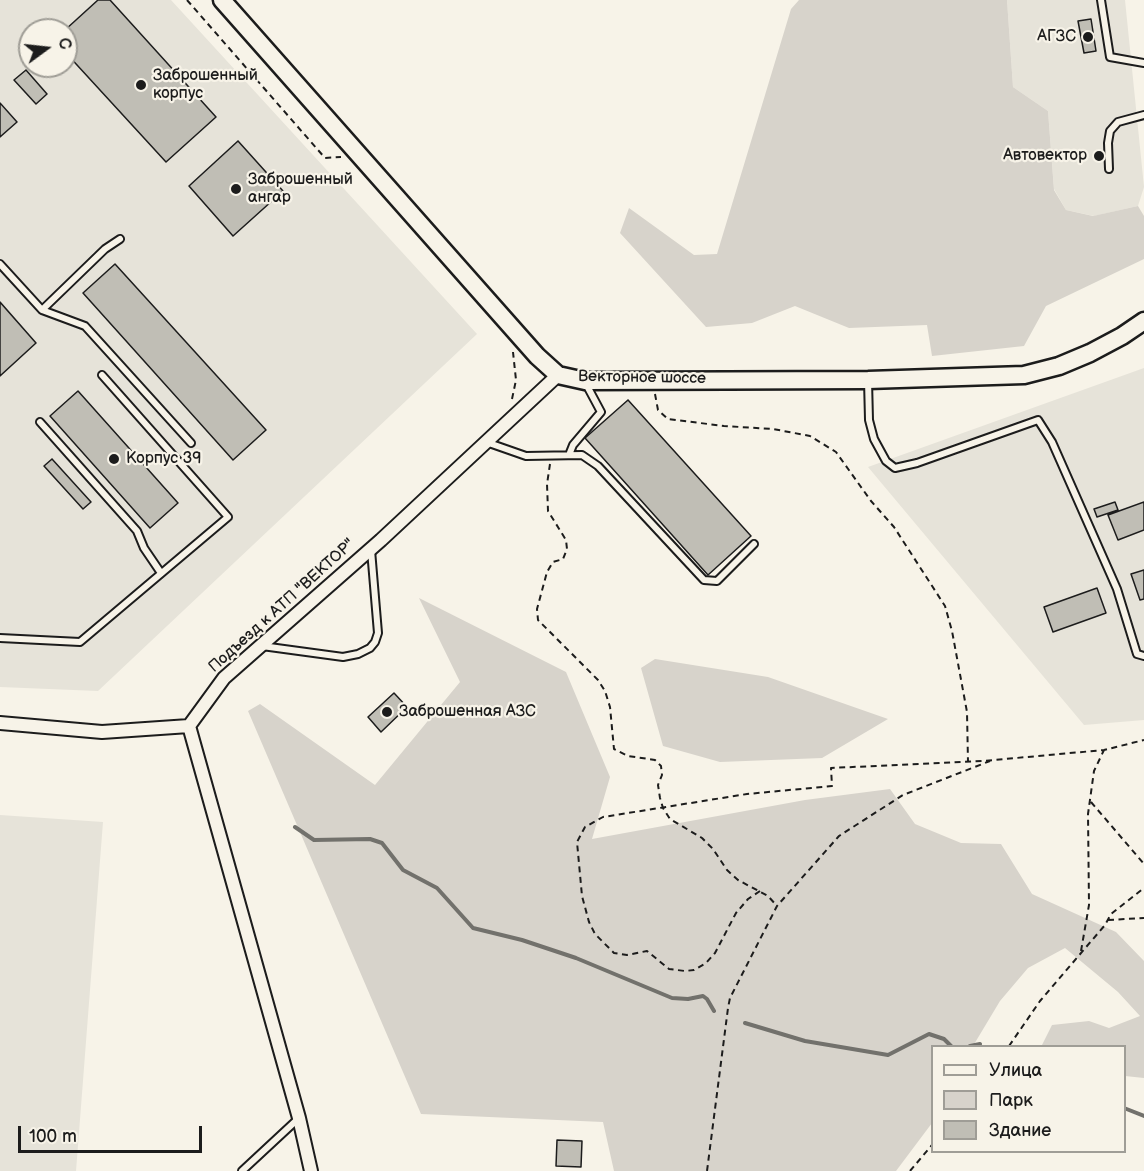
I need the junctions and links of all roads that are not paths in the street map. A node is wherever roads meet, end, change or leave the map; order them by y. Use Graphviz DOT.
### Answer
graph roads {
  1 [pos="222,0"];
  2 [pos="1101,0"];
  3 [pos="1144,63"];
  4 [pos="1144,115"];
  5 [pos="1109,169"];
  6 [pos="120,239"];
  7 [pos="0,264"];
  8 [pos="42,310"];
  9 [pos="1144,321"];
  10 [pos="102,375"];
  11 [pos="558,375"];
  12 [pos="868,380"];
  13 [pos="585,381"];
  14 [pos="40,422"];
  15 [pos="486,442"];
  16 [pos="191,443"];
  17 [pos="569,455"];
  18 [pos="754,544"];
  19 [pos="371,548"];
  20 [pos="161,573"];
  21 [pos="0,639"];
  22 [pos="261,646"];
  23 [pos="1144,656"];
  24 [pos="0,723"];
  25 [pos="189,726"];
  26 [pos="299,1118"];
  27 [pos="242,1171"];
  28 [pos="311,1171"];
  1 -- 11 [label="main road, Векторное шоссе"];
  2 -- 3 [label="lane"];
  4 -- 5 [label="lane"];
  6 -- 8 [label="lane"];
  7 -- 8 [label="lane"];
  8 -- 16 [label="lane"];
  9 -- 12 [label="main road, Векторное шоссе"];
  10 -- 20 [label="lane"];
  11 -- 13 [label="main road, Векторное шоссе"];
  11 -- 15 [label="street, Подъезд к АТП \"ВЕКТОР\""];
  12 -- 13 [label="main road, Векторное шоссе"];
  12 -- 23 [label="lane"];
  13 -- 17 [label="lane"];
  14 -- 20 [label="lane"];
  15 -- 17 [label="lane"];
  15 -- 19 [label="street, Подъезд к АТП \"ВЕКТОР\""];
  17 -- 18 [label="lane"];
  19 -- 22 [label="street, Подъезд к АТП \"ВЕКТОР\""];
  19 -- 22 [label="lane"];
  20 -- 21 [label="lane"];
  22 -- 25 [label="street, Подъезд к АТП \"ВЕКТОР\""];
  24 -- 25 [label="street"];
  25 -- 26 [label="street"];
  26 -- 27 [label="lane"];
  26 -- 28 [label="street"];
}
